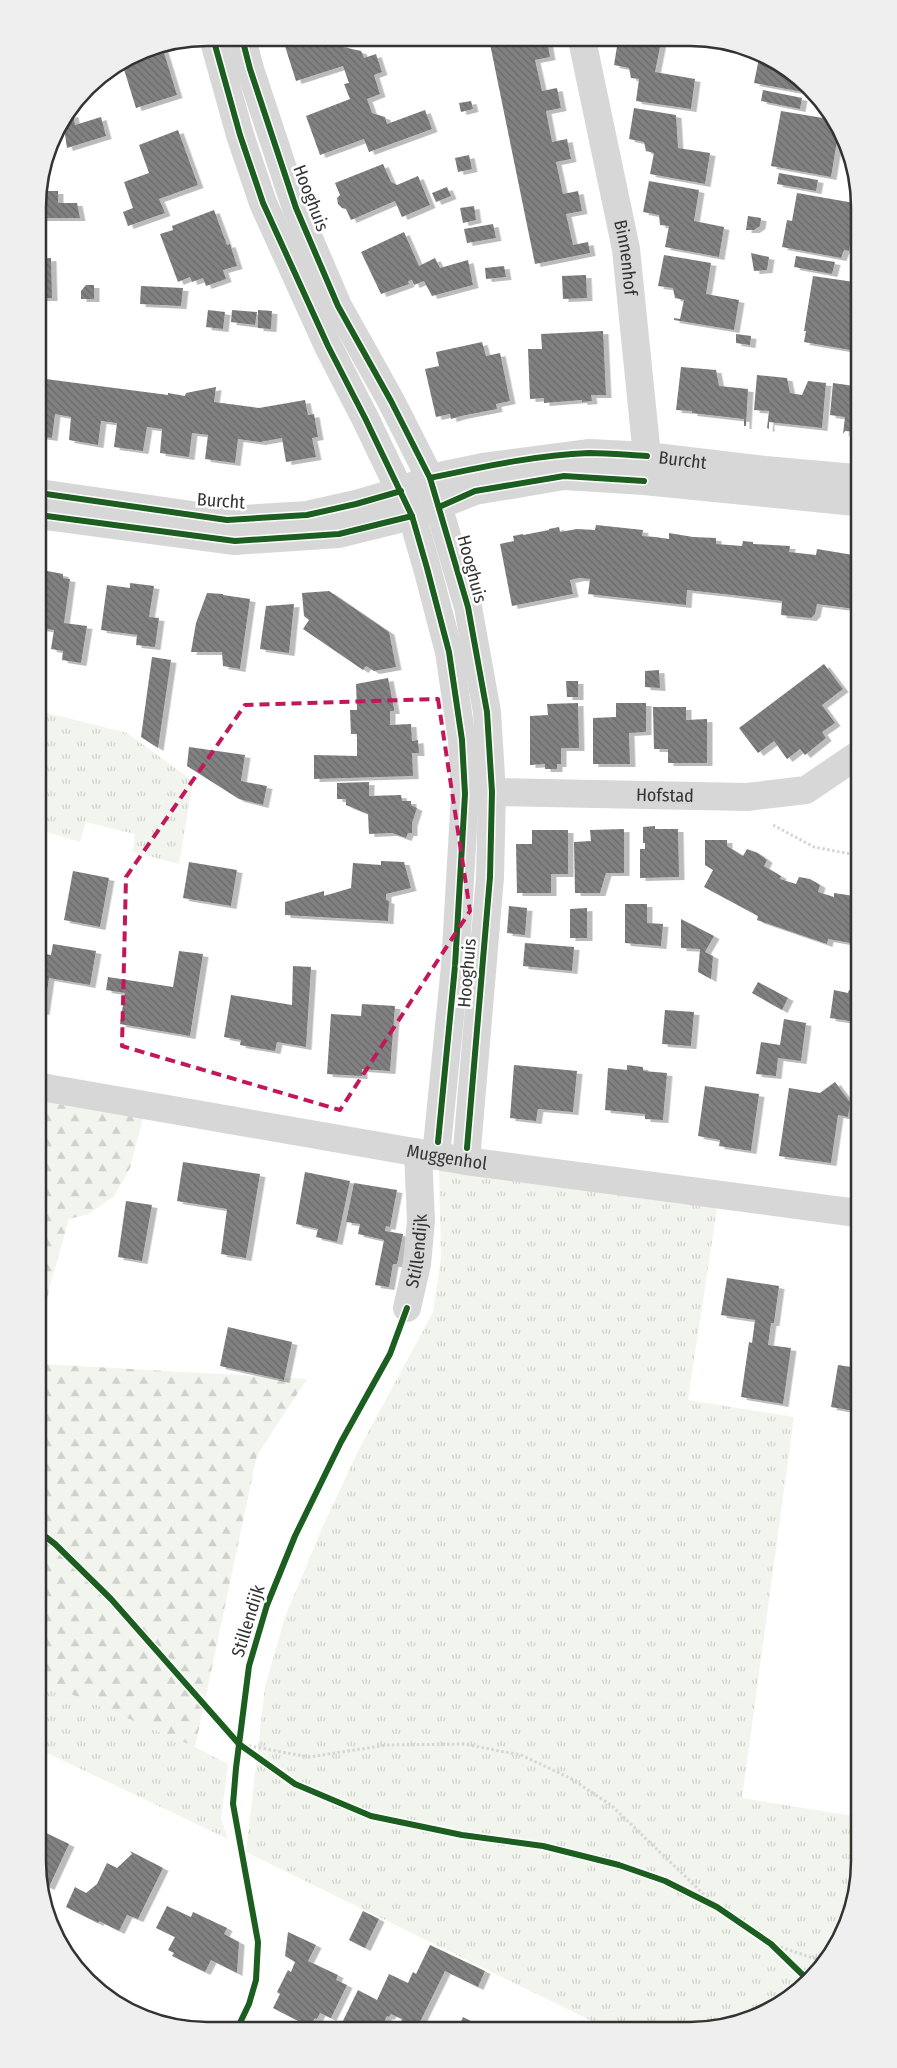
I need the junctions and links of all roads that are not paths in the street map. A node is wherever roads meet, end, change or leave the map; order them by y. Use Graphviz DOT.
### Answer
graph roads {
  1 [pos="215,46"];
  2 [pos="244,46"];
  3 [pos="583,46"];
  4 [pos="645,468"];
  5 [pos="430,478"];
  6 [pos="851,478"];
  7 [pos="401,491"];
  8 [pos="47,494"];
  9 [pos="851,501"];
  10 [pos="439,507"];
  11 [pos="47,516"];
  12 [pos="412,516"];
  13 [pos="851,760"];
  14 [pos="492,792"];
  15 [pos="465,794"];
  16 [pos="46,1088"];
  17 [pos="427,1155"];
  18 [pos="466,1162"];
  19 [pos="850,1212"];
  20 [pos="407,1308"];
  1 -- 7 [label="street, Hooghuis"];
  2 -- 5 [label="street, Hooghuis"];
  3 -- 4 [label="street, Binnenhof"];
  4 -- 5 [label="street, Burcht"];
  4 -- 6 [label="street, Burcht"];
  4 -- 9 [label="street, Burcht"];
  4 -- 10 [label="street, Burcht"];
  5 -- 7 [label="street, Burcht"];
  5 -- 10 [label="street, Hooghuis"];
  7 -- 8 [label="street, Burcht"];
  7 -- 12 [label="street, Hooghuis"];
  10 -- 12 [label="street, Burcht"];
  10 -- 14 [label="street, Hooghuis"];
  11 -- 12 [label="street, Burcht"];
  12 -- 15 [label="street, Hooghuis"];
  13 -- 14 [label="street, Hofstad"];
  14 -- 15 [label="street, Hofstad"];
  14 -- 18 [label="street, Hooghuis"];
  15 -- 17 [label="street, Hooghuis"];
  16 -- 17 [label="street, Muggenhol"];
  17 -- 18 [label="street, Muggenhol"];
  17 -- 20 [label="street, Stillendijk"];
  18 -- 19 [label="street, Muggenhol"];
}
